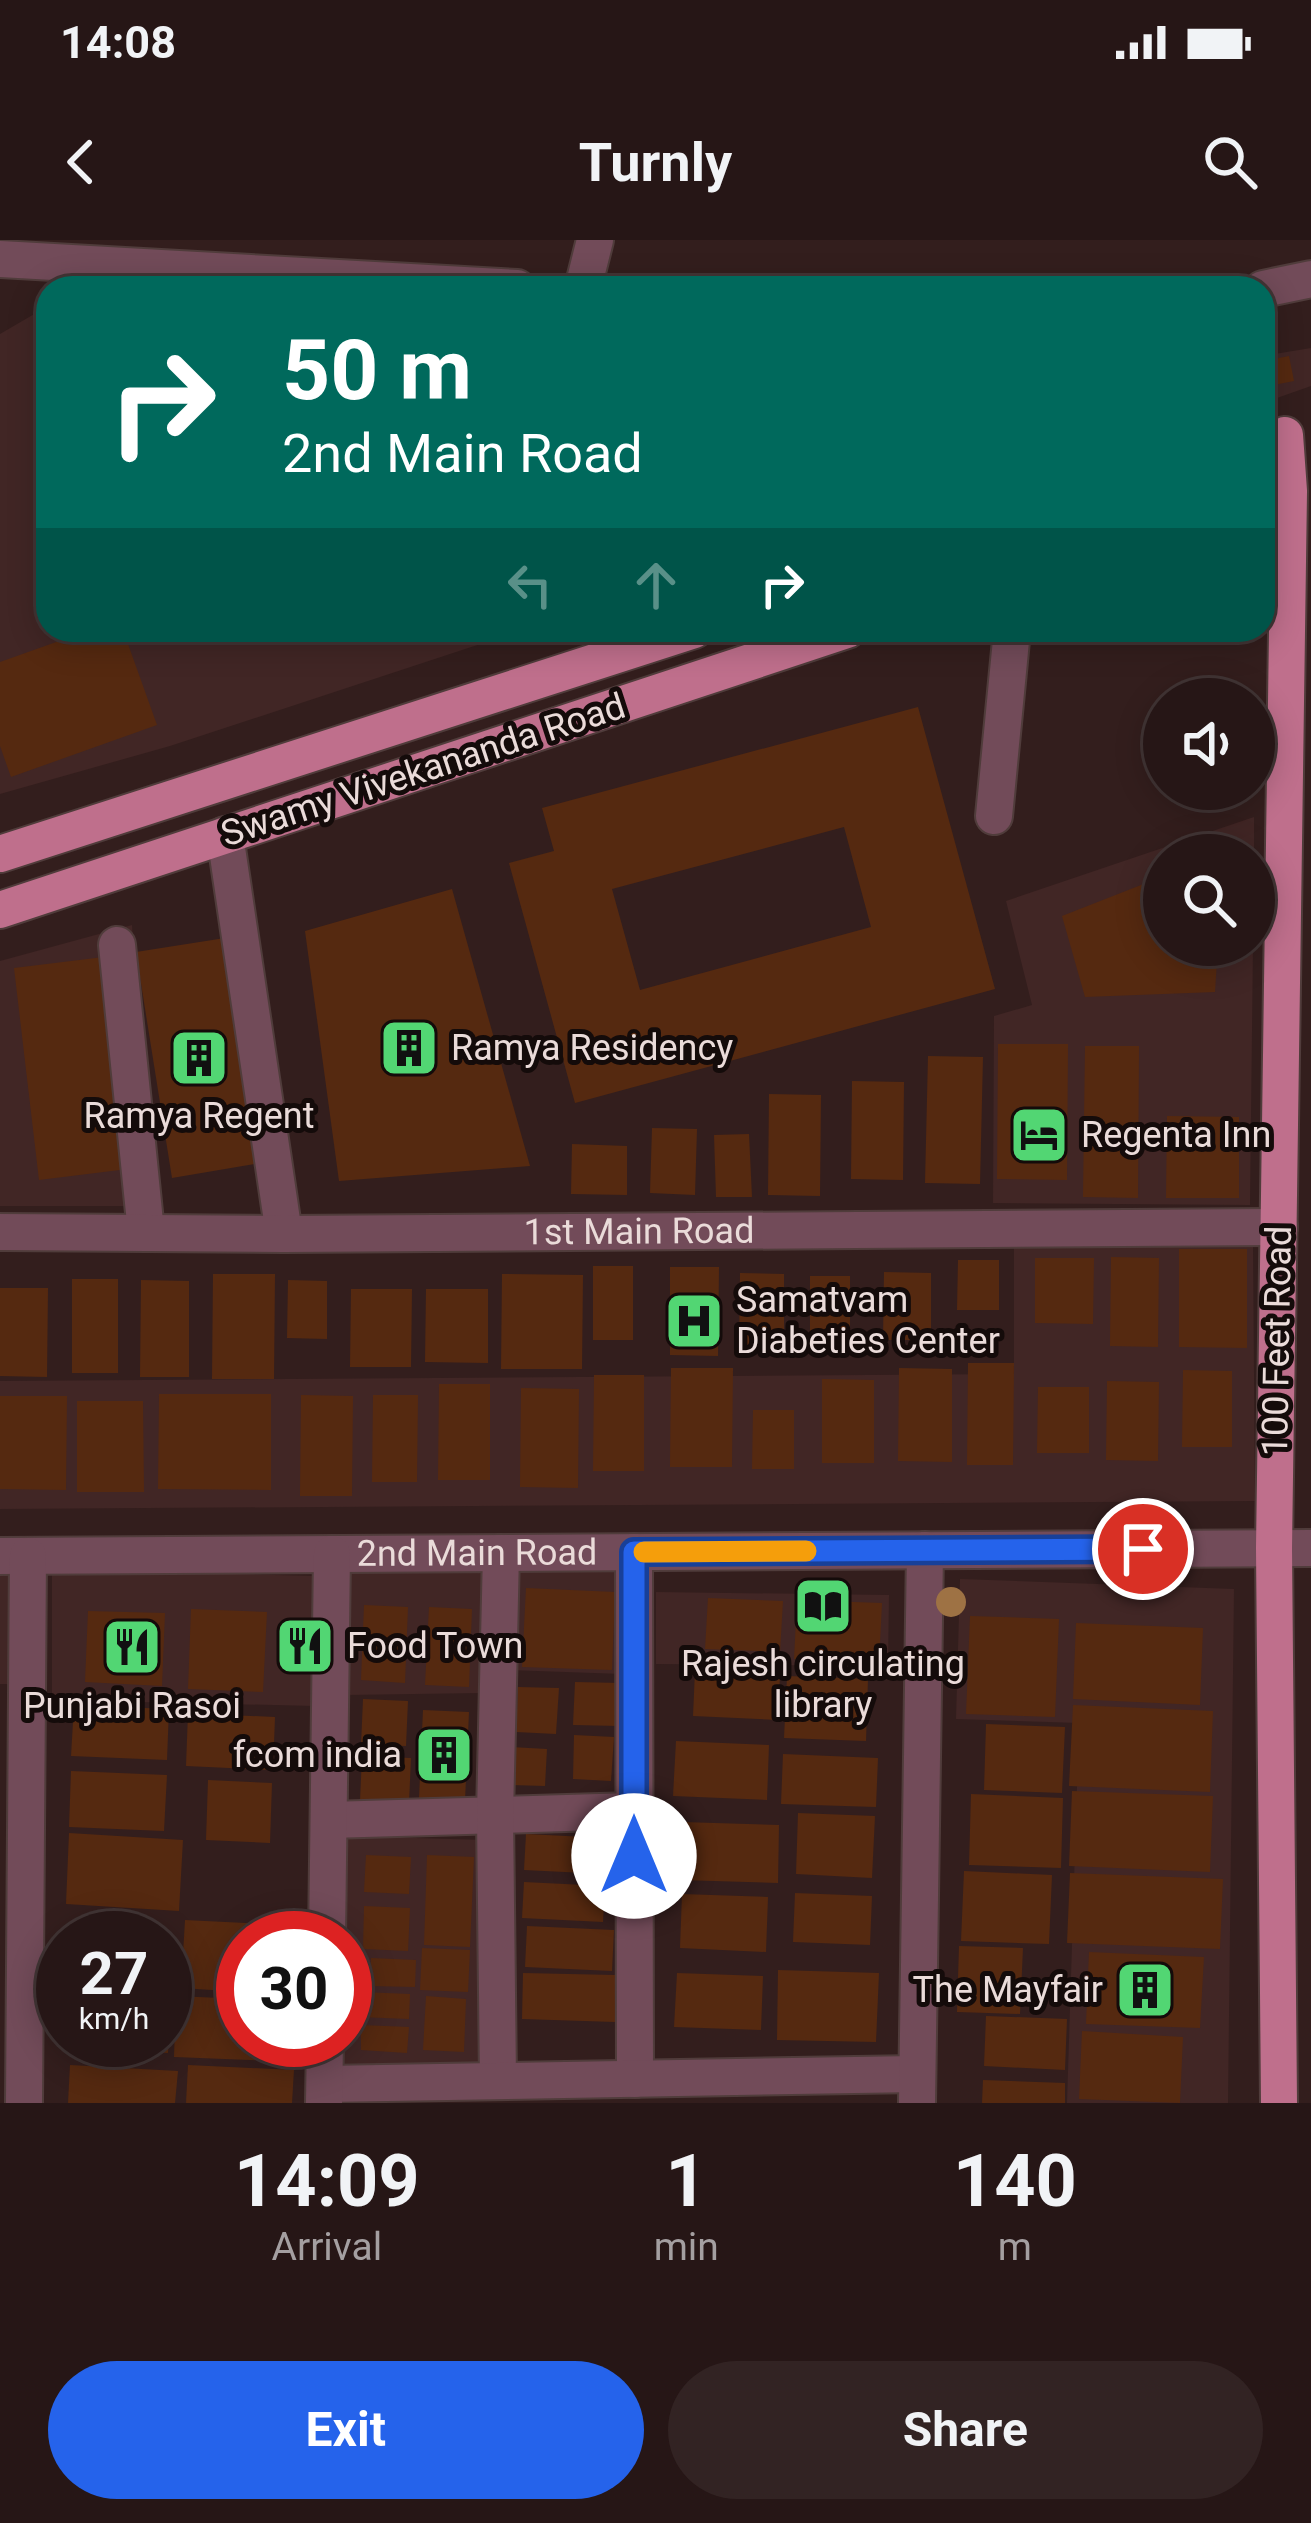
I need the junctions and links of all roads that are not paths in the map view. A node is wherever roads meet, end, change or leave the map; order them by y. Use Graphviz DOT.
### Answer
graph roads {
  1 [pos="595,240"];
  2 [pos="0,259"];
  3 [pos="303,276"];
  4 [pos="586,276"];
  5 [pos="1311,280"];
  6 [pos="1275,287"];
  7 [pos="1286,435"];
  8 [pos="1288,492"];
  9 [pos="657,642"];
  10 [pos="811,642"];
  11 [pos="1011,642"];
  12 [pos="994,816"];
  13 [pos="225,836"];
  14 [pos="0,854"];
  15 [pos="0,910"];
  16 [pos="117,945"];
  17 [pos="1280,1227"];
  18 [pos="0,1232"];
  19 [pos="146,1232"];
  20 [pos="284,1234"];
  21 [pos="1274,1548"];
  22 [pos="1311,1548"];
  23 [pos="926,1550"];
  24 [pos="634,1552"];
  25 [pos="501,1553"];
  26 [pos="332,1554"];
  27 [pos="14,1556"];
  28 [pos="633,1811"];
  29 [pos="495,1815"];
  30 [pos="329,1820"];
  31 [pos="327,1911"];
  32 [pos="635,2079"];
  33 [pos="498,2081"];
  34 [pos="917,2088"];
  35 [pos="324,2094"];
  36 [pos="25,2103"];
  37 [pos="1279,2103"];
  1 -- 4 [label="street"];
  2 -- 3 [label="street"];
  5 -- 6 [label="street"];
  7 -- 8 [label="main road, 100 Feet Road"];
  8 -- 17 [label="main road, 100 Feet Road"];
  9 -- 14 [label="main road, Swamy Vivekananda Road"];
  10 -- 13 [label="main road, Swamy Vivekananda Road"];
  11 -- 12 [label="street"];
  13 -- 15 [label="main road, Swamy Vivekananda Road"];
  13 -- 20 [label="street"];
  16 -- 19 [label="street"];
  17 -- 20 [label="street, 1st Main Road"];
  17 -- 21 [label="main road, 100 Feet Road"];
  18 -- 19 [label="street, 1st Main Road"];
  19 -- 20 [label="street, 1st Main Road"];
  21 -- 22 [label="street, 2nd Main Road"];
  21 -- 23 [label="street, 2nd Main Road"];
  21 -- 37 [label="main road, 100 Feet Road"];
  23 -- 24 [label="street, 2nd Main Road"];
  23 -- 34 [label="street"];
  24 -- 25 [label="street, 2nd Main Road"];
  24 -- 28 [label="street"];
  25 -- 26 [label="street, 2nd Main Road"];
  25 -- 29 [label="street"];
  26 -- 27 [label="street, 2nd Main Road"];
  26 -- 30 [label="street"];
  27 -- 36 [label="street"];
  28 -- 29 [label="street"];
  28 -- 32 [label="street"];
  29 -- 30 [label="street"];
  29 -- 33 [label="street"];
  30 -- 31 [label="street"];
  32 -- 33 [label="street"];
  32 -- 34 [label="street"];
  33 -- 35 [label="street"];
}
